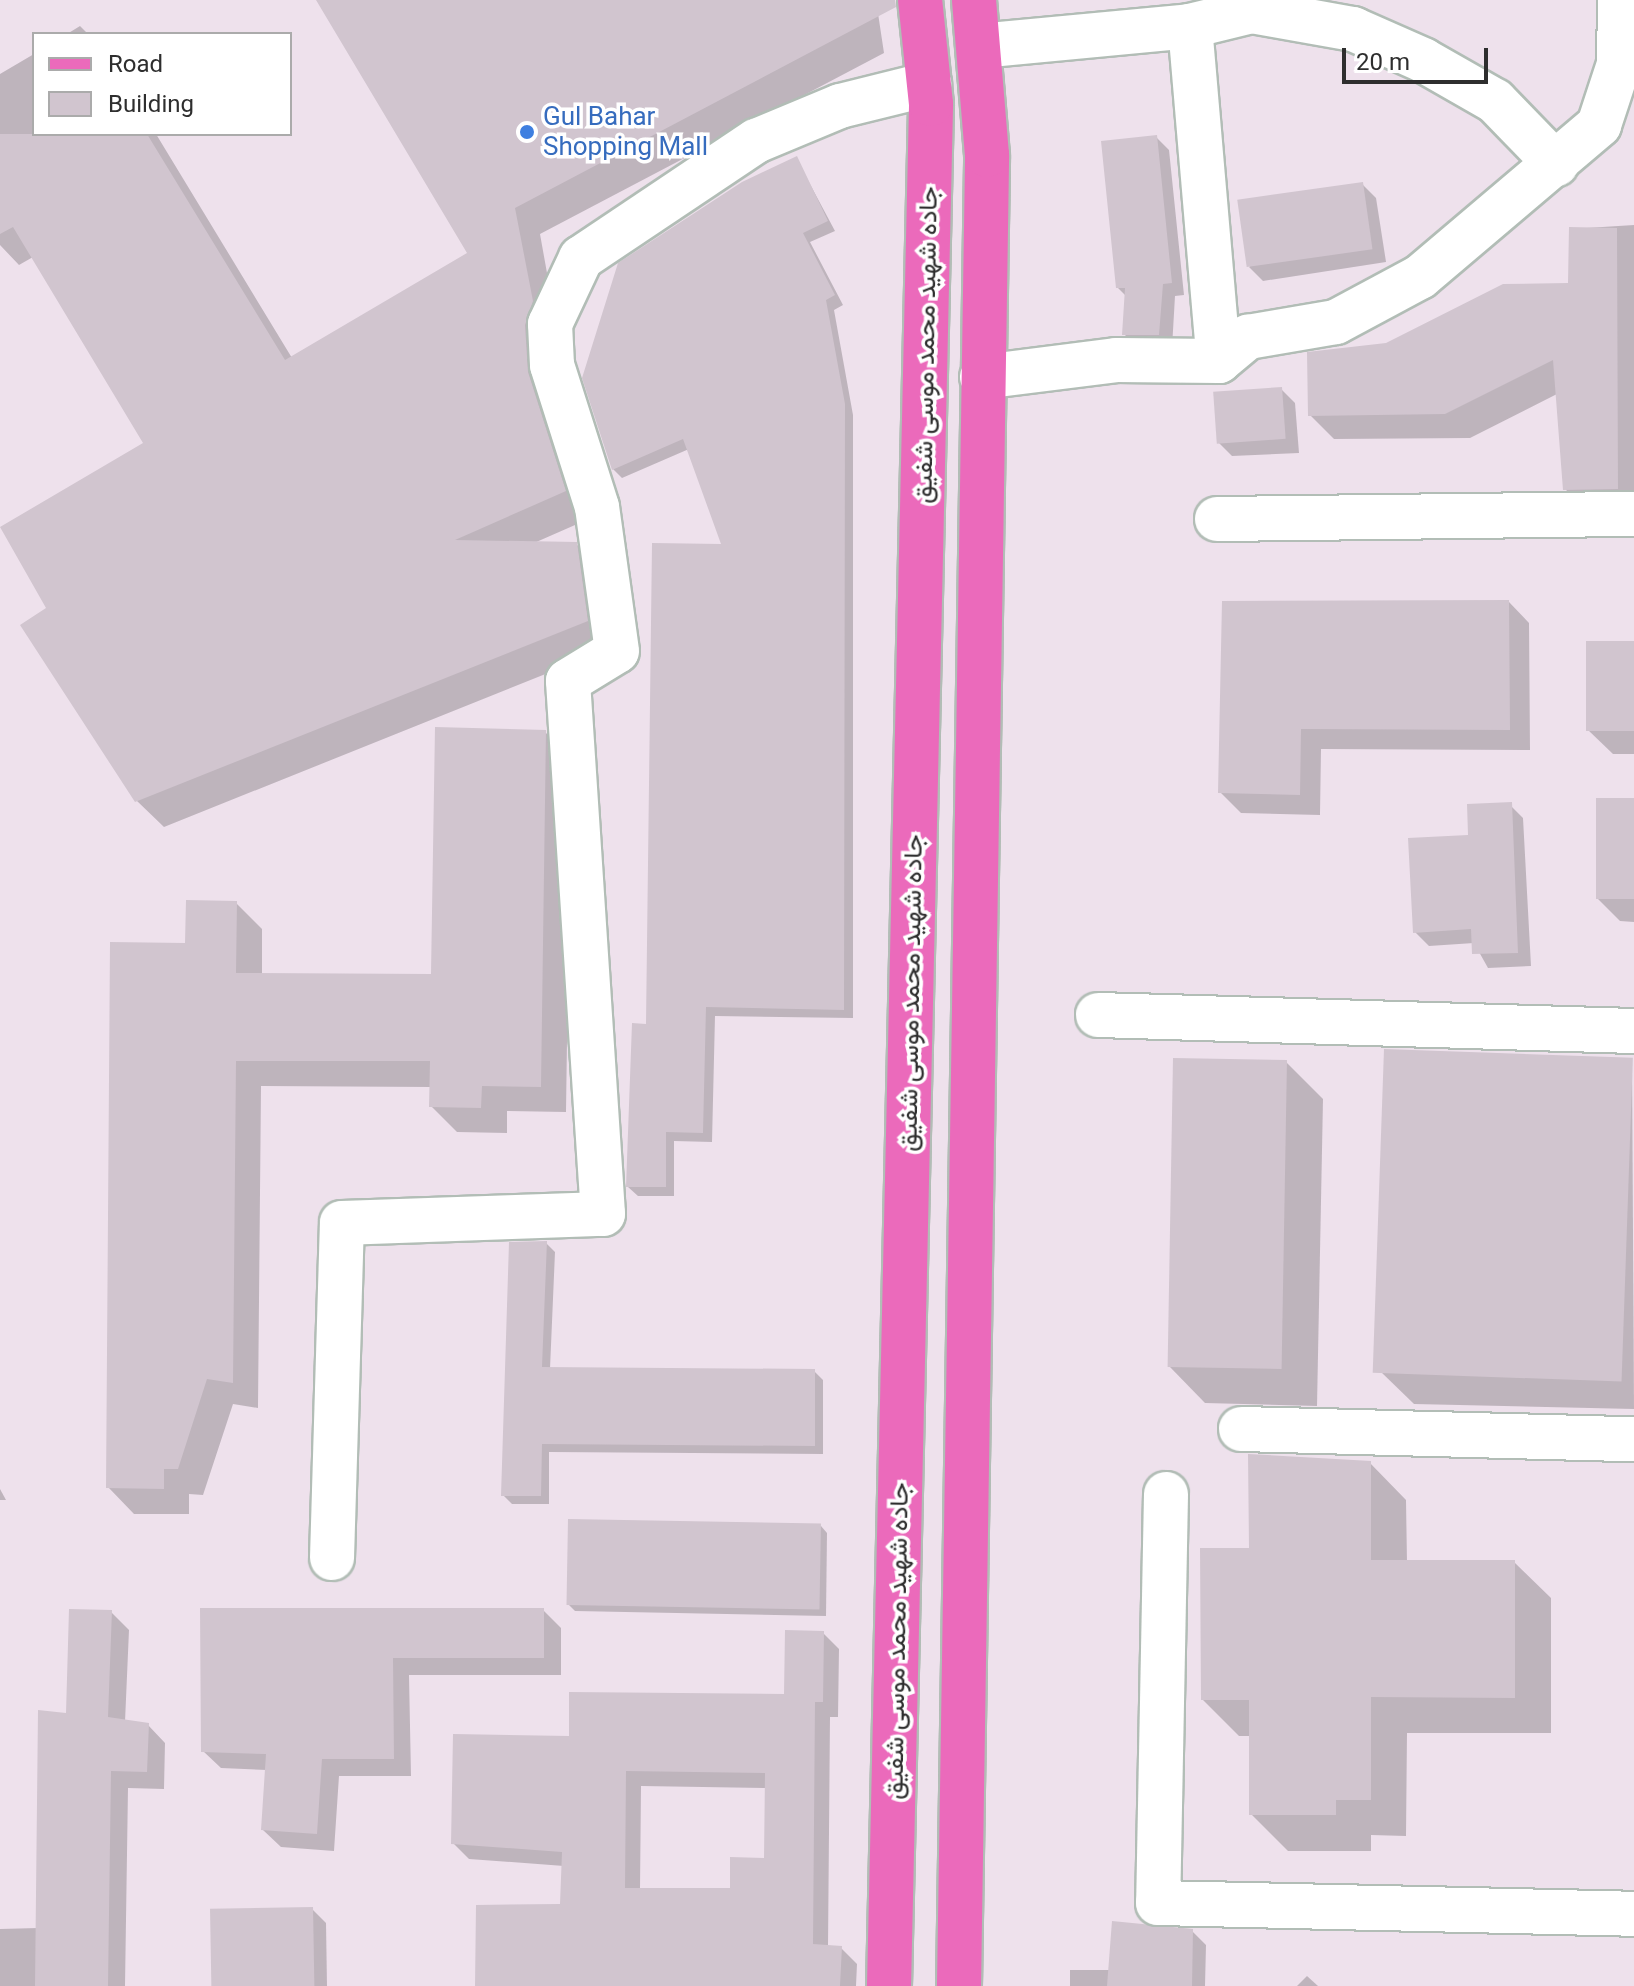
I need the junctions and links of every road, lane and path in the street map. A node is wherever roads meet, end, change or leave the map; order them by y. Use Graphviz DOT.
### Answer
graph roads {
  1 [pos="920,0"];
  2 [pos="974,0"];
  3 [pos="1620,0"];
  4 [pos="1258,6"];
  5 [pos="1190,26"];
  6 [pos="979,46"];
  7 [pos="929,84"];
  8 [pos="1556,164"];
  9 [pos="1219,361"];
  10 [pos="982,377"];
  11 [pos="1634,514"];
  12 [pos="1217,519"];
  13 [pos="1098,1015"];
  14 [pos="1634,1031"];
  15 [pos="1241,1429"];
  16 [pos="1634,1439"];
  17 [pos="1166,1494"];
  18 [pos="332,1558"];
  19 [pos="1634,1914"];
  20 [pos="889,1986"];
  21 [pos="959,1986"];
  1 -- 7 [label="main road, جاده شهید محمد موسی شفیق"];
  2 -- 6 [label="main road"];
  3 -- 8 [label="lane"];
  4 -- 5 [label="lane"];
  4 -- 8 [label="lane"];
  5 -- 6 [label="lane"];
  5 -- 9 [label="lane"];
  6 -- 10 [label="main road"];
  7 -- 18 [label="lane"];
  7 -- 20 [label="main road, جاده شهید محمد موسی شفیق"];
  8 -- 9 [label="lane"];
  9 -- 10 [label="lane"];
  10 -- 21 [label="main road"];
  11 -- 12 [label="lane"];
  13 -- 14 [label="lane"];
  15 -- 16 [label="lane"];
  17 -- 19 [label="lane"];
}
